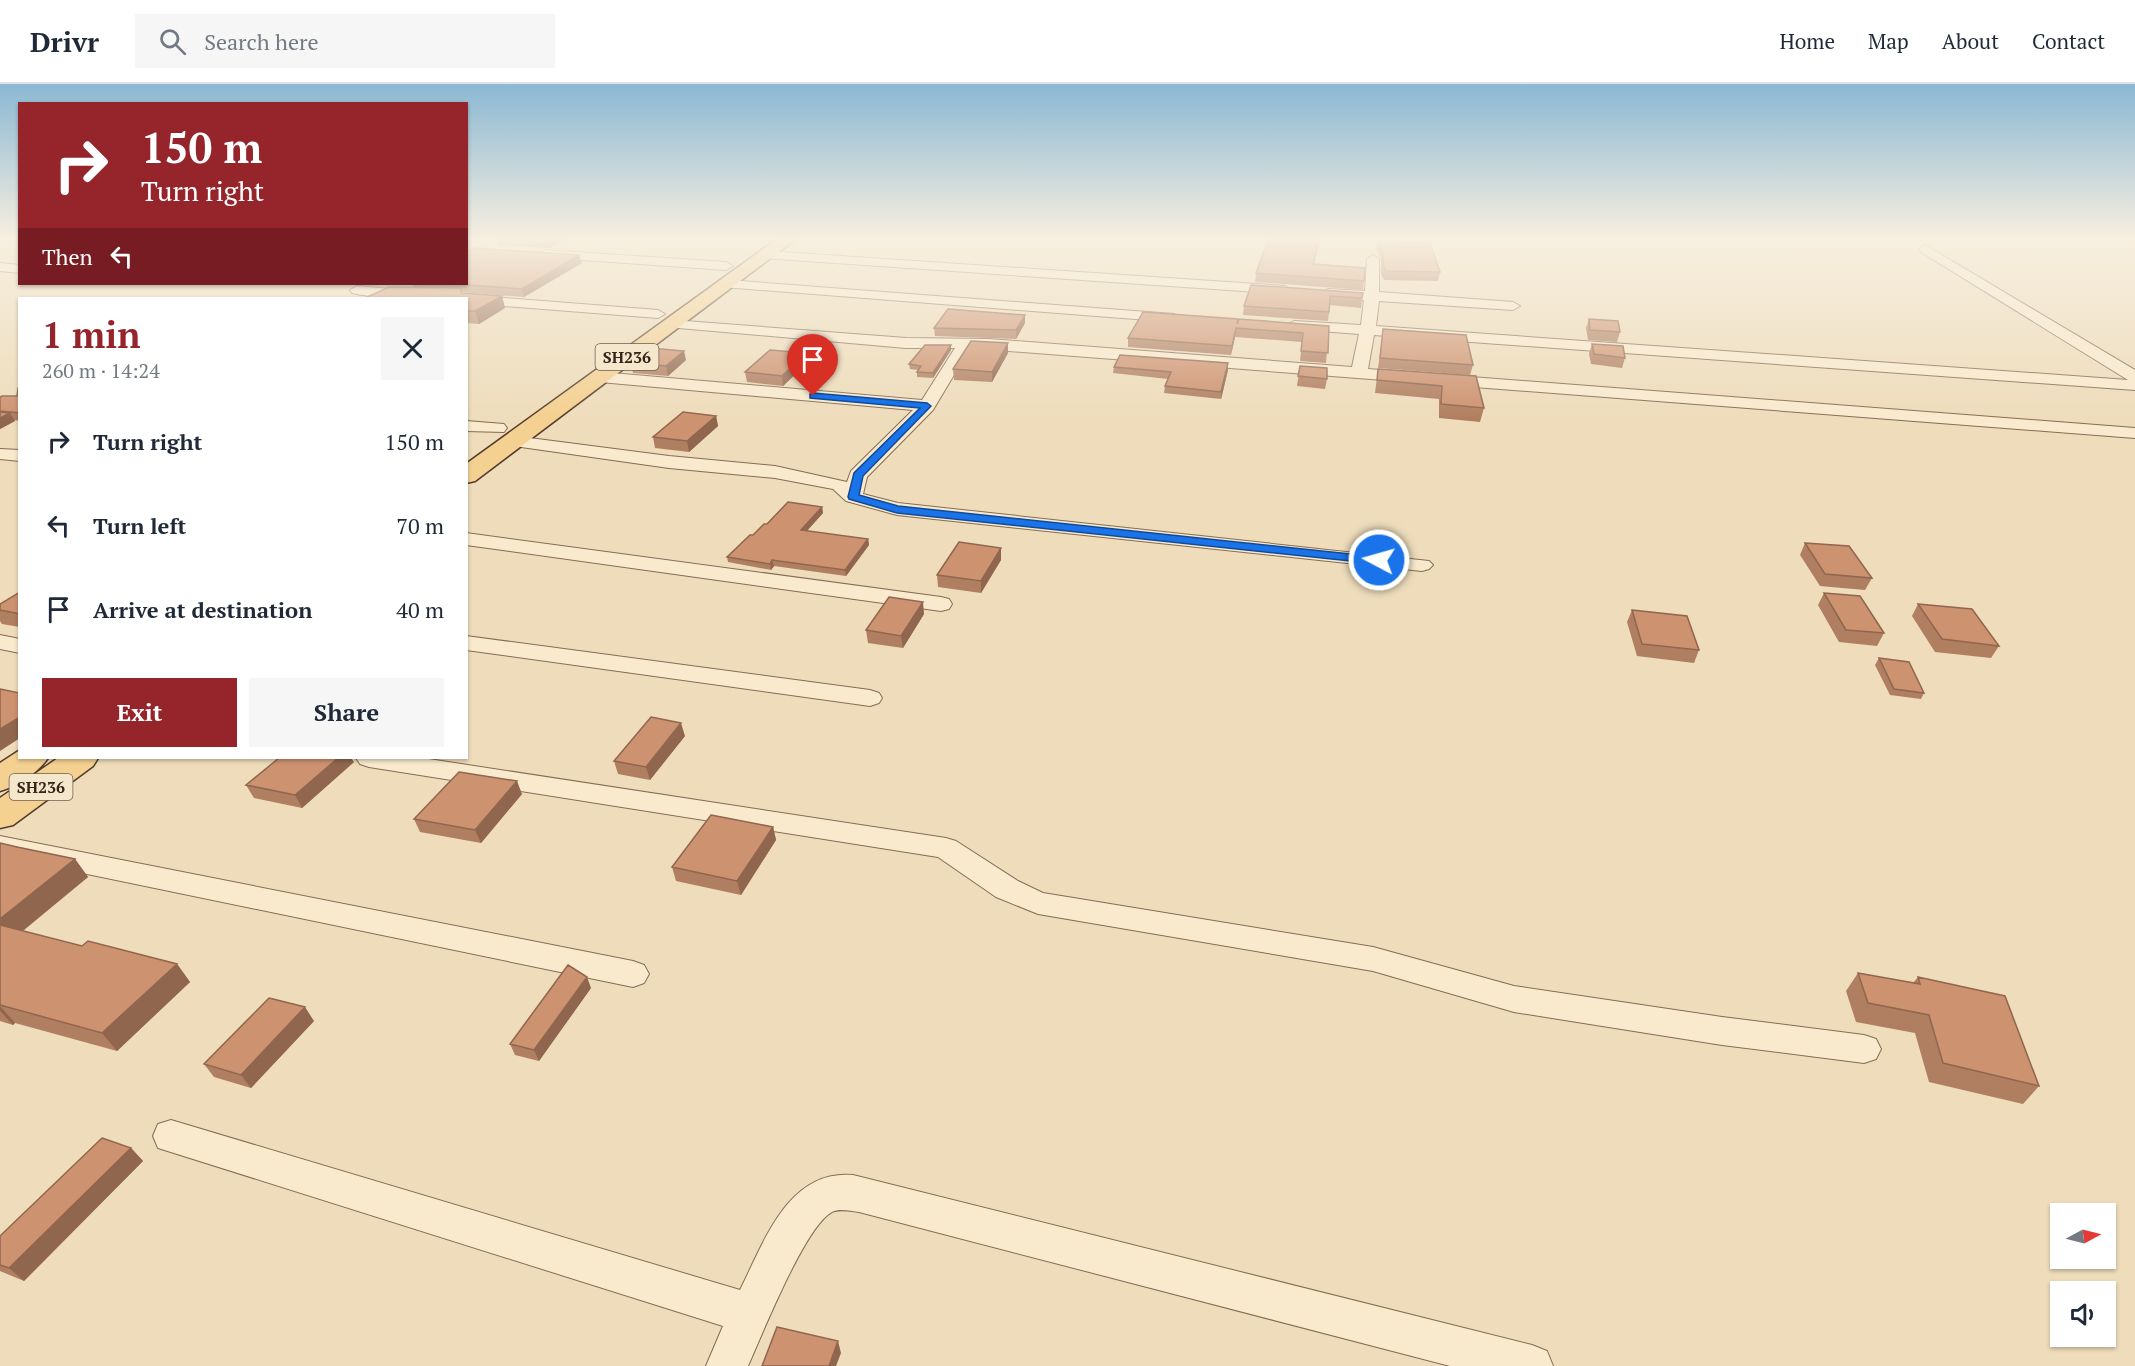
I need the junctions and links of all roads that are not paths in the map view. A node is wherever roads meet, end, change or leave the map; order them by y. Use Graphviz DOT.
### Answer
graph roads {
  1 [pos="468,299"];
  2 [pos="693,299"];
  3 [pos="978,299"];
  4 [pos="1370,299"];
  5 [pos="1410,299"];
  6 [pos="2007,299"];
  7 [pos="1513,306"];
  8 [pos="665,319"];
  9 [pos="1192,319"];
  10 [pos="1273,324"];
  11 [pos="1366,330"];
  12 [pos="966,343"];
  13 [pos="1359,373"];
  14 [pos="600,377"];
  15 [pos="2135,377"];
  16 [pos="2135,385"];
  17 [pos="927,406"];
  18 [pos="468,426"];
  19 [pos="2135,434"];
  20 [pos="506,435"];
  21 [pos="474,445"];
  22 [pos="0,454"];
  23 [pos="18,456"];
  24 [pos="468,474"];
  25 [pos="853,497"];
  26 [pos="468,538"];
  27 [pos="1422,565"];
  28 [pos="941,604"];
  29 [pos="0,642"];
  30 [pos="468,643"];
  31 [pos="18,646"];
  32 [pos="870,698"];
  33 [pos="30,759"];
  34 [pos="80,759"];
  35 [pos="375,759"];
  36 [pos="0,779"];
  37 [pos="0,816"];
  38 [pos="0,846"];
  39 [pos="633,974"];
  40 [pos="1864,1049"];
  41 [pos="171,1136"];
  42 [pos="749,1313"];
  43 [pos="727,1366"];
  44 [pos="1532,1366"];
  1 -- 8 [label="street"];
  2 -- 8 [label="main road, SH236"];
  3 -- 9 [label="street"];
  4 -- 11 [label="street"];
  5 -- 7 [label="street"];
  6 -- 15 [label="street"];
  8 -- 12 [label="street"];
  8 -- 14 [label="main road, SH236"];
  8 -- 20 [label="main road, SH236"];
  10 -- 11 [label="street"];
  11 -- 13 [label="street"];
  11 -- 16 [label="street"];
  12 -- 13 [label="street"];
  12 -- 17 [label="street"];
  13 -- 19 [label="street"];
  14 -- 17 [label="street"];
  14 -- 20 [label="main road, SH236"];
  17 -- 25 [label="street"];
  18 -- 20 [label="street"];
  20 -- 21 [label="main road, SH236"];
  20 -- 24 [label="main road, SH236"];
  20 -- 25 [label="street"];
  22 -- 23 [label="street"];
  25 -- 27 [label="street"];
  26 -- 28 [label="street"];
  29 -- 31 [label="street"];
  30 -- 32 [label="street"];
  33 -- 36 [label="main road, SH236"];
  34 -- 37 [label="main road, SH236"];
  35 -- 40 [label="street"];
  38 -- 39 [label="street"];
  41 -- 42 [label="street"];
  42 -- 43 [label="street"];
  42 -- 44 [label="street"];
}
